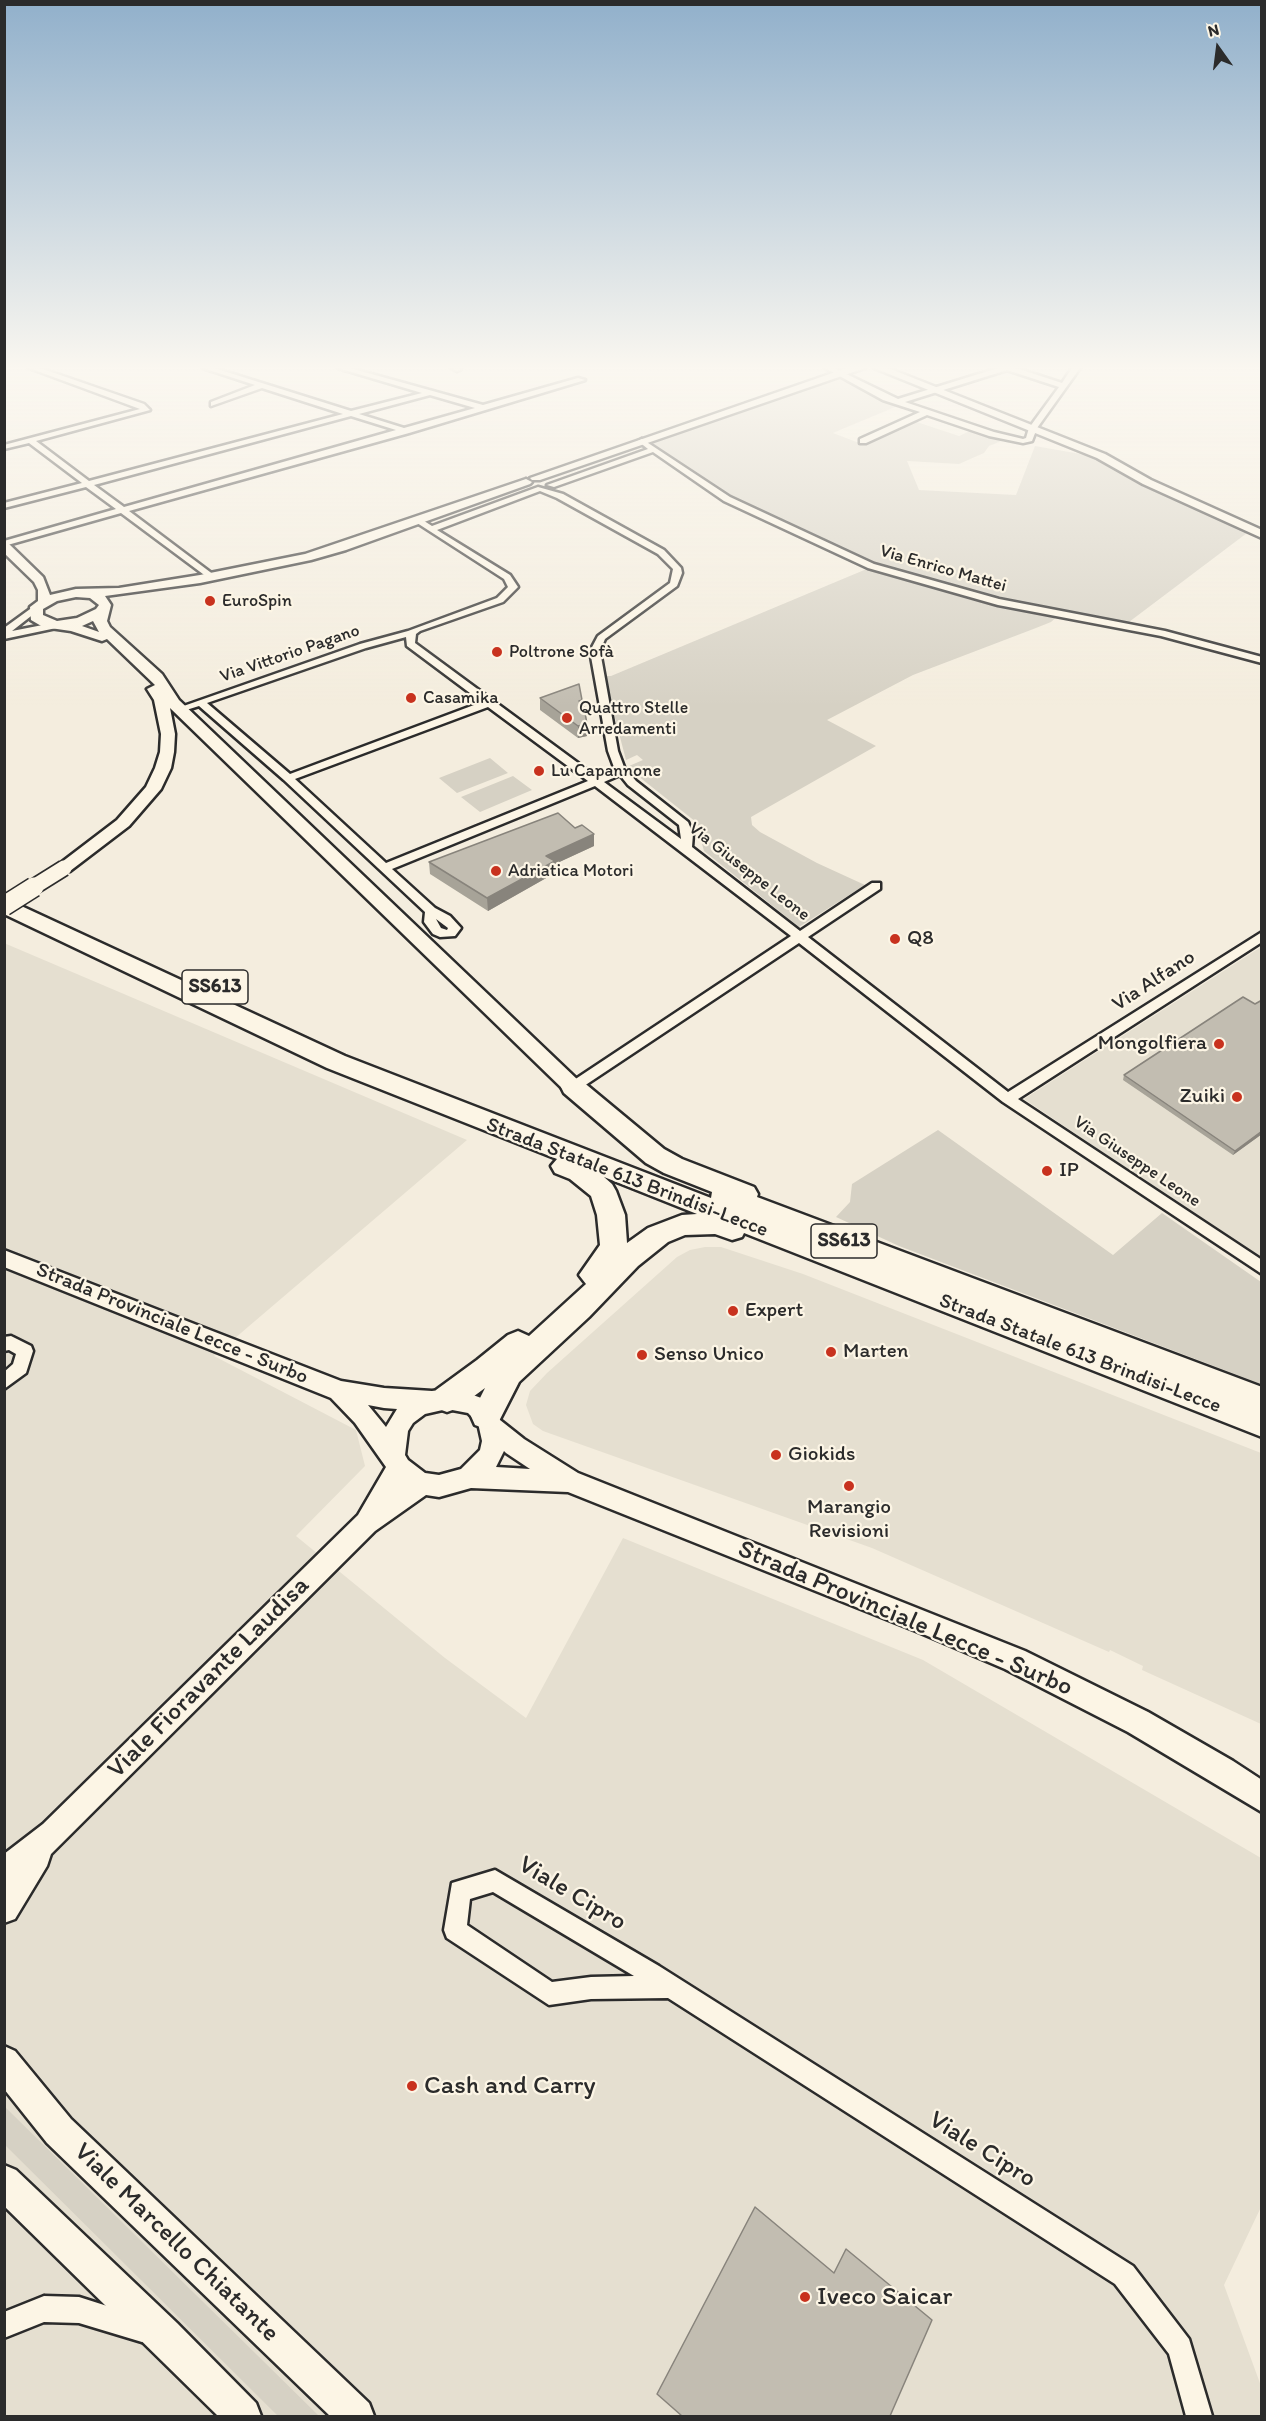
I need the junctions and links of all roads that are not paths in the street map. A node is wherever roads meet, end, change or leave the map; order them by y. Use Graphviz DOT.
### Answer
graph roads {
  1 [pos="83,481"];
  2 [pos="98,481"];
  3 [pos="232,481"];
  4 [pos="548,481"];
  5 [pos="554,481"];
  6 [pos="701,481"];
  7 [pos="1145,481"];
  8 [pos="87,484"];
  9 [pos="541,485"];
  10 [pos="4,506"];
  11 [pos="124,512"];
  12 [pos="418,520"];
  13 [pos="431,529"];
  14 [pos="1262,535"];
  15 [pos="4,545"];
  16 [pos="22,562"];
  17 [pos="212,577"];
  18 [pos="170,584"];
  19 [pos="80,593"];
  20 [pos="41,604"];
  21 [pos="101,612"];
  22 [pos="58,625"];
  23 [pos="411,633"];
  24 [pos="4,635"];
  25 [pos="102,637"];
  26 [pos="1262,660"];
  27 [pos="200,702"];
  28 [pos="489,703"];
  29 [pos="180,709"];
  30 [pos="621,771"];
  31 [pos="288,778"];
  32 [pos="595,780"];
  33 [pos="686,848"];
  34 [pos="386,867"];
  35 [pos="876,886"];
  36 [pos="4,889"];
  37 [pos="4,906"];
  38 [pos="431,911"];
  39 [pos="800,936"];
  40 [pos="1262,936"];
  41 [pos="573,1087"];
  42 [pos="1008,1099"];
  43 [pos="429,1100"];
  44 [pos="862,1248"];
  45 [pos="4,1258"];
  46 [pos="1262,1269"];
  47 [pos="958,1307"];
  48 [pos="4,1344"];
  49 [pos="4,1382"];
  50 [pos="339,1391"];
  51 [pos="440,1400"];
  52 [pos="1262,1400"];
  53 [pos="489,1422"];
  54 [pos="1262,1424"];
  55 [pos="396,1462"];
  56 [pos="470,1477"];
  57 [pos="570,1481"];
  58 [pos="423,1484"];
  59 [pos="366,1523"];
  60 [pos="1262,1798"];
  61 [pos="53,1833"];
  62 [pos="4,1873"];
  63 [pos="4,1908"];
  64 [pos="671,1987"];
  65 [pos="4,2062"];
  66 [pos="4,2182"];
  67 [pos="4,2325"];
  68 [pos="164,2336"];
  69 [pos="243,2416"];
  70 [pos="356,2416"];
  71 [pos="1199,2416"];
  1 -- 8 [label="street"];
  2 -- 8 [label="street"];
  3 -- 11 [label="street"];
  4 -- 9 [label="street"];
  5 -- 9 [label="street"];
  6 -- 26 [label="street, Via Enrico Mattei"];
  7 -- 14 [label="street"];
  8 -- 10 [label="street"];
  8 -- 11 [label="street"];
  9 -- 12 [label="street"];
  9 -- 13 [label="street"];
  9 -- 30 [label="street"];
  11 -- 15 [label="street"];
  11 -- 17 [label="street"];
  12 -- 13 [label="street"];
  12 -- 17 [label="street"];
  13 -- 23 [label="street"];
  15 -- 16 [label="street"];
  16 -- 19 [label="street"];
  16 -- 20 [label="street"];
  17 -- 18 [label="street"];
  18 -- 19 [label="street"];
  18 -- 21 [label="street"];
  19 -- 20 [label="street"];
  19 -- 21 [label="street"];
  20 -- 22 [label="street"];
  20 -- 24 [label="street"];
  21 -- 22 [label="street"];
  21 -- 25 [label="street"];
  21 -- 29 [label="street"];
  22 -- 24 [label="street"];
  22 -- 25 [label="street"];
  23 -- 27 [label="street, Via Vittorio Pagano"];
  23 -- 28 [label="street, Via Giuseppe Leone"];
  25 -- 37 [label="street, bridge"];
  27 -- 29 [label="street, Via Vittorio Pagano"];
  27 -- 31 [label="street"];
  28 -- 31 [label="street"];
  28 -- 32 [label="street, Via Giuseppe Leone"];
  29 -- 41 [label="street"];
  30 -- 32 [label="street"];
  30 -- 33 [label="street"];
  31 -- 34 [label="street"];
  32 -- 33 [label="street, Via Giuseppe Leone"];
  32 -- 34 [label="street"];
  33 -- 39 [label="street, Via Giuseppe Leone"];
  34 -- 38 [label="street"];
  35 -- 39 [label="street"];
  36 -- 44 [label="highway, Strada Statale 613 Brindisi-Lecce / SS613"];
  37 -- 43 [label="highway, Strada Statale 613 Brindisi-Lecce / SS613"];
  39 -- 41 [label="street"];
  39 -- 42 [label="street, Via Giuseppe Leone"];
  40 -- 42 [label="street, Via Alfano"];
  41 -- 44 [label="highway"];
  42 -- 46 [label="street, Via Giuseppe Leone"];
  43 -- 47 [label="highway, Strada Statale 613 Brindisi-Lecce / SS613"];
  43 -- 51 [label="highway"];
  44 -- 52 [label="highway, Strada Statale 613 Brindisi-Lecce / SS613"];
  45 -- 50 [label="street, Strada Provinciale Lecce - Surbo"];
  47 -- 53 [label="highway"];
  47 -- 54 [label="highway, Strada Statale 613 Brindisi-Lecce / SS613"];
  48 -- 49 [label="street"];
  50 -- 51 [label="street, Strada Provinciale Lecce - Surbo"];
  50 -- 55 [label="street, Strada Provinciale Lecce - Surbo"];
  51 -- 53 [label="street"];
  51 -- 55 [label="street"];
  53 -- 56 [label="street"];
  53 -- 57 [label="street, Strada Provinciale Lecce - Surbo"];
  55 -- 58 [label="street"];
  55 -- 59 [label="street, Viale Fioravante Laudisa"];
  56 -- 57 [label="street, Strada Provinciale Lecce - Surbo"];
  56 -- 58 [label="street"];
  57 -- 60 [label="street, Strada Provinciale Lecce - Surbo"];
  58 -- 59 [label="street, Viale Fioravante Laudisa"];
  59 -- 61 [label="street, Viale Fioravante Laudisa"];
  61 -- 62 [label="street, Viale Fioravante Laudisa"];
  61 -- 63 [label="street, Viale Fioravante Laudisa"];
  64 -- 64 [label="street, Viale Cipro"];
  64 -- 71 [label="street, Viale Cipro"];
  65 -- 70 [label="street, Viale Marcello Chiatante"];
  66 -- 68 [label="street"];
  67 -- 68 [label="street"];
  68 -- 69 [label="street"];
}
